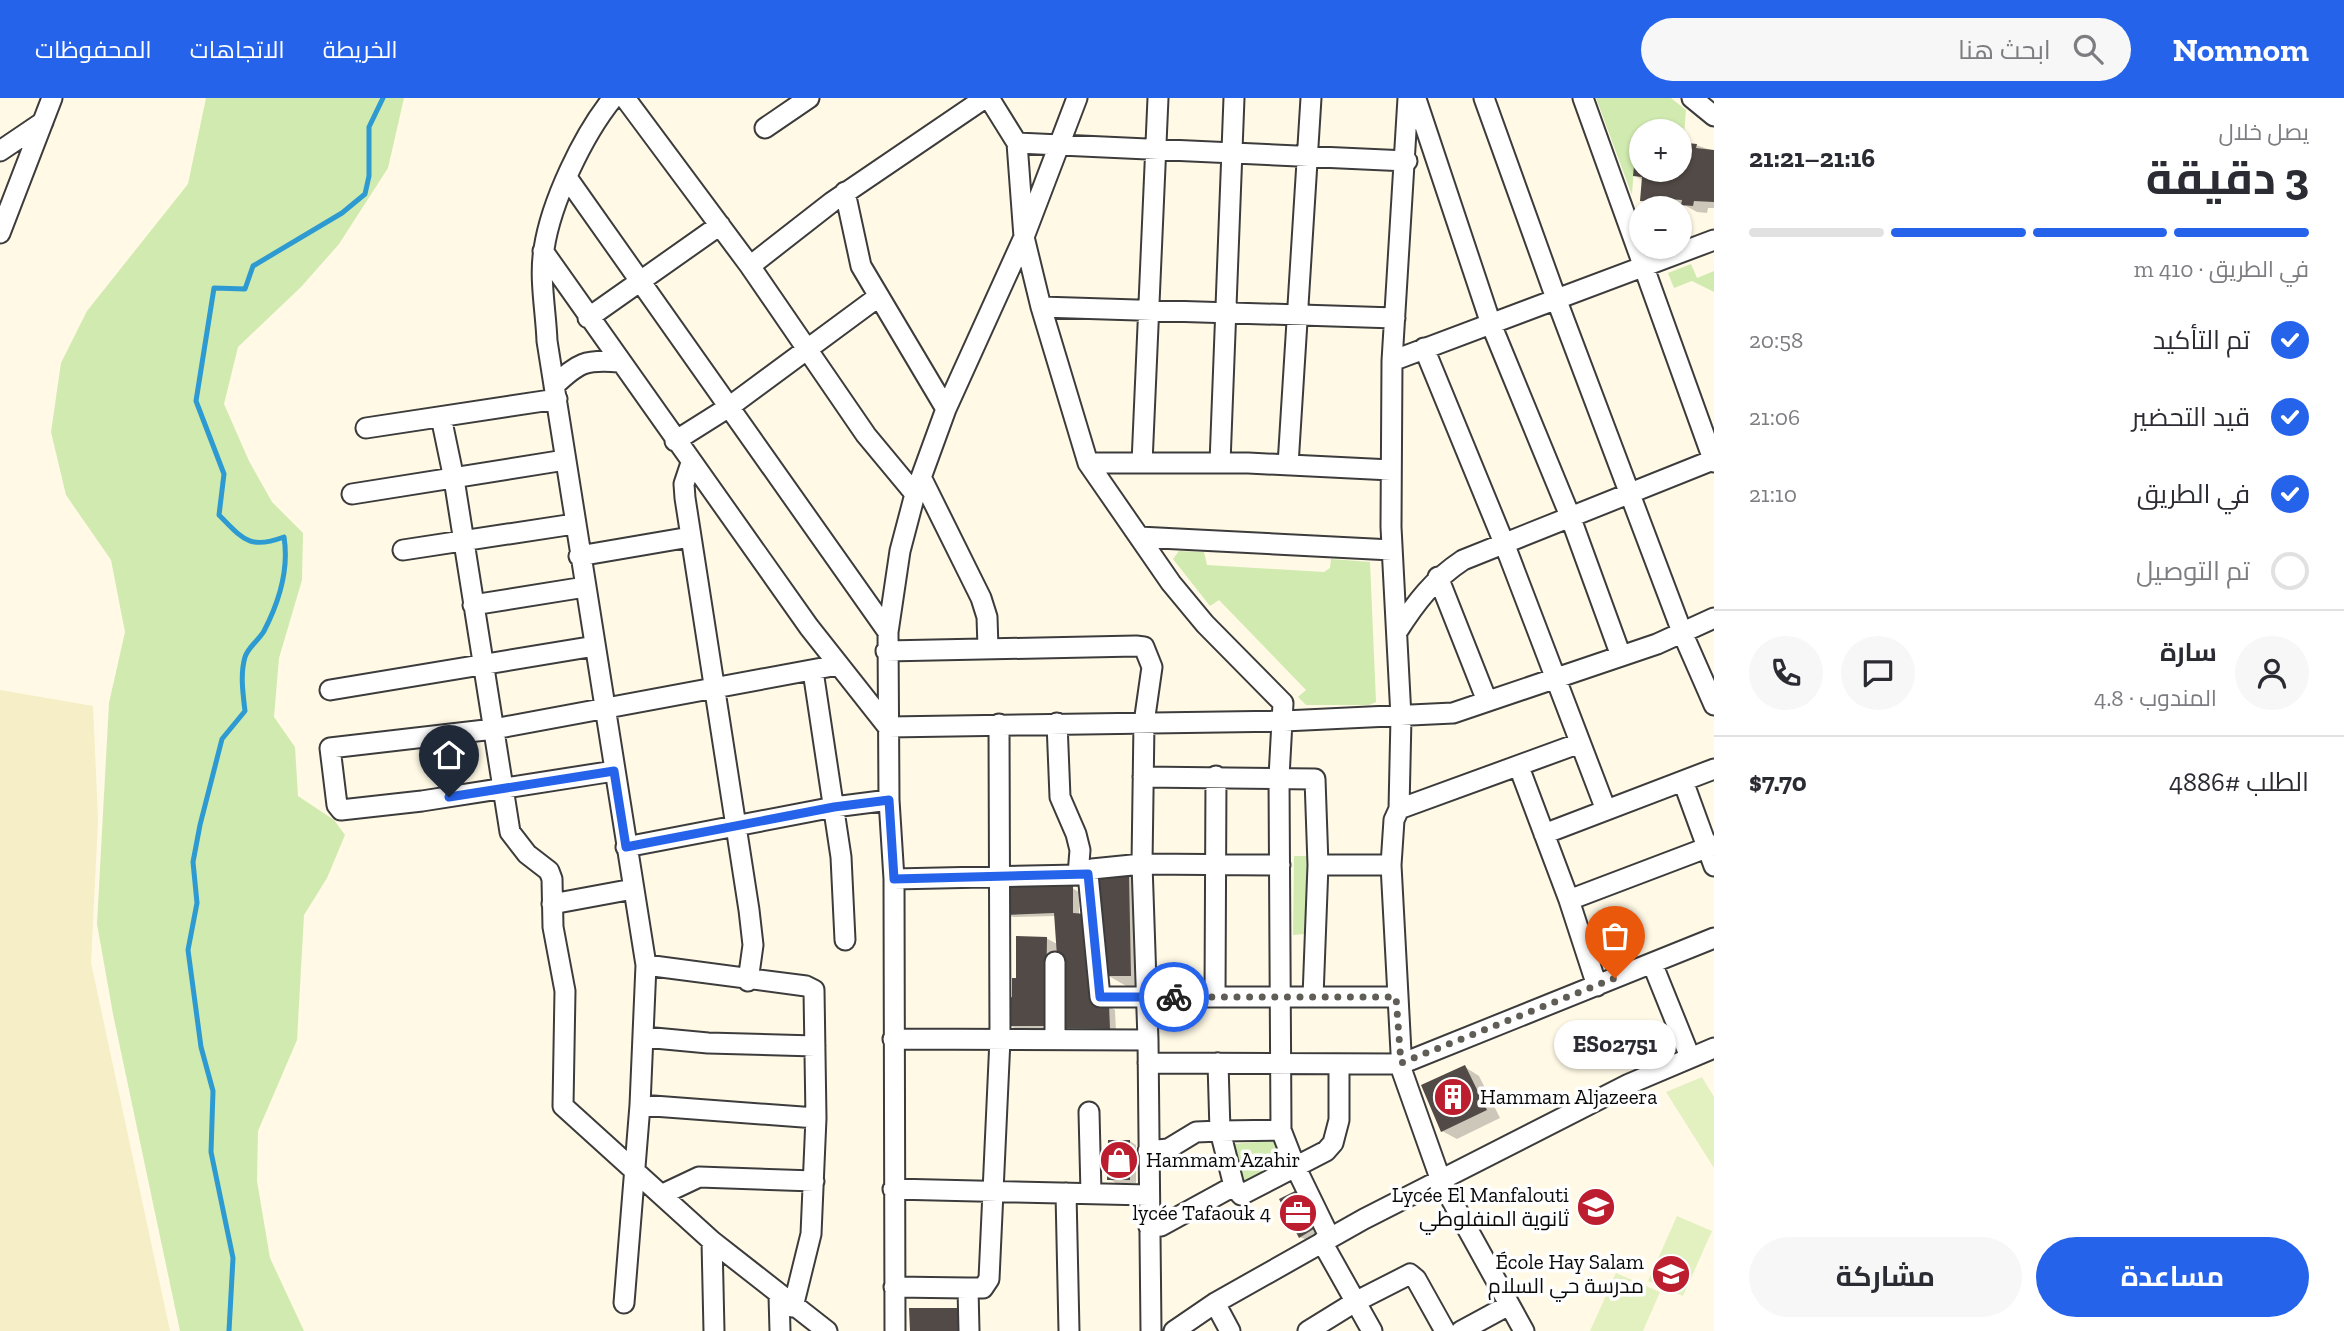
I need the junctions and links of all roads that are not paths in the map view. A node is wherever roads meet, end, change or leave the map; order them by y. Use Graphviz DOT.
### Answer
graph roads {
  1 [pos="52,98"];
  2 [pos="613,98"];
  3 [pos="625,98"];
  4 [pos="808,98"];
  5 [pos="987,98"];
  6 [pos="1077,98"];
  7 [pos="1158,98"];
  8 [pos="1234,98"];
  9 [pos="1311,98"];
  10 [pos="1485,98"];
  11 [pos="1583,98"];
  12 [pos="1692,98"];
  13 [pos="1415,101"];
  14 [pos="1714,116"];
  15 [pos="43,122"];
  16 [pos="765,128"];
  17 [pos="1017,143"];
  18 [pos="1059,144"];
  19 [pos="1155,150"];
  20 [pos="0,151"];
  21 [pos="1234,153"];
  22 [pos="1308,157"];
  23 [pos="1407,162"];
  24 [pos="568,179"];
  25 [pos="845,192"];
  26 [pos="720,225"];
  27 [pos="0,233"];
  28 [pos="1024,237"];
  29 [pos="1714,240"];
  30 [pos="543,251"];
  31 [pos="750,265"];
  32 [pos="1643,267"];
  33 [pos="640,283"];
  34 [pos="877,297"];
  35 [pos="1557,300"];
  36 [pos="1041,307"];
  37 [pos="1149,310"];
  38 [pos="1227,315"];
  39 [pos="588,318"];
  40 [pos="1297,318"];
  41 [pos="1395,318"];
  42 [pos="1491,324"];
  43 [pos="1424,348"];
  44 [pos="807,351"];
  45 [pos="1392,361"];
  46 [pos="619,362"];
  47 [pos="555,393"];
  48 [pos="729,407"];
  49 [pos="946,409"];
  50 [pos="441,417"];
  51 [pos="366,428"];
  52 [pos="675,441"];
  53 [pos="565,460"];
  54 [pos="1714,461"];
  55 [pos="691,463"];
  56 [pos="1088,463"];
  57 [pos="1142,463"];
  58 [pos="1220,463"];
  59 [pos="1288,465"];
  60 [pos="1391,470"];
  61 [pos="454,479"];
  62 [pos="918,487"];
  63 [pos="352,494"];
  64 [pos="1632,494"];
  65 [pos="1570,516"];
  66 [pos="575,524"];
  67 [pos="690,537"];
  68 [pos="1139,537"];
  69 [pos="463,542"];
  70 [pos="1504,543"];
  71 [pos="403,550"];
  72 [pos="1392,550"];
  73 [pos="579,556"];
  74 [pos="1438,577"];
  75 [pos="585,587"];
  76 [pos="473,605"];
  77 [pos="1714,618"];
  78 [pos="1397,632"];
  79 [pos="1682,632"];
  80 [pos="887,641"];
  81 [pos="595,646"];
  82 [pos="988,648"];
  83 [pos="1621,656"];
  84 [pos="484,665"];
  85 [pos="838,665"];
  86 [pos="813,671"];
  87 [pos="1555,677"];
  88 [pos="713,689"];
  89 [pos="330,690"];
  90 [pos="1486,701"];
  91 [pos="1714,705"];
  92 [pos="605,707"];
  93 [pos="1401,717"];
  94 [pos="1284,721"];
  95 [pos="1057,723"];
  96 [pos="1144,723"];
  97 [pos="999,724"];
  98 [pos="888,727"];
  99 [pos="494,729"];
  100 [pos="1580,743"];
  101 [pos="1519,768"];
  102 [pos="1714,769"];
  103 [pos="614,771"];
  104 [pos="1143,776"];
  105 [pos="1216,776"];
  106 [pos="1279,777"];
  107 [pos="1683,780"];
  108 [pos="503,788"];
  109 [pos="889,800"];
  110 [pos="834,807"];
  111 [pos="1399,809"];
  112 [pos="1606,810"];
  113 [pos="734,826"];
  114 [pos="1544,834"];
  115 [pos="1710,846"];
  116 [pos="626,847"];
  117 [pos="1142,864"];
  118 [pos="1217,864"];
  119 [pos="1280,865"];
  120 [pos="1318,865"];
  121 [pos="1391,865"];
  122 [pos="1714,866"];
  123 [pos="1083,875"];
  124 [pos="999,878"];
  125 [pos="894,879"];
  126 [pos="633,889"];
  127 [pos="1569,900"];
  128 [pos="552,904"];
  129 [pos="1714,938"];
  130 [pos="845,940"];
  131 [pos="1055,962"];
  132 [pos="1651,964"];
  133 [pos="646,965"];
  134 [pos="747,981"];
  135 [pos="1597,986"];
  136 [pos="1147,997"];
  137 [pos="1215,997"];
  138 [pos="1279,997"];
  139 [pos="1314,997"];
  140 [pos="1396,997"];
  141 [pos="644,1037"];
  142 [pos="893,1039"];
  143 [pos="1000,1040"];
  144 [pos="1055,1040"];
  145 [pos="1148,1040"];
  146 [pos="815,1046"];
  147 [pos="1714,1048"];
  148 [pos="1690,1056"];
  149 [pos="1149,1063"];
  150 [pos="1218,1063"];
  151 [pos="1281,1063"];
  152 [pos="1339,1063"];
  153 [pos="1401,1063"];
  154 [pos="640,1105"];
  155 [pos="1089,1112"];
  156 [pos="816,1118"];
  157 [pos="1281,1130"];
  158 [pos="1220,1131"];
  159 [pos="1148,1151"];
  160 [pos="1294,1166"];
  161 [pos="635,1173"];
  162 [pos="814,1181"];
  163 [pos="1441,1181"];
  164 [pos="1234,1186"];
  165 [pos="893,1189"];
  166 [pos="992,1191"];
  167 [pos="1066,1193"];
  168 [pos="663,1194"];
  169 [pos="1091,1194"];
  170 [pos="1148,1195"];
  171 [pos="1149,1227"];
  172 [pos="1326,1240"];
  173 [pos="712,1241"];
  174 [pos="894,1287"];
  175 [pos="968,1288"];
  176 [pos="786,1301"];
  177 [pos="1355,1302"];
  178 [pos="624,1303"];
  179 [pos="1215,1303"];
  180 [pos="1509,1305"];
  181 [pos="714,1331"];
  182 [pos="780,1331"];
  183 [pos="827,1331"];
  184 [pos="895,1331"];
  185 [pos="969,1331"];
  186 [pos="1069,1331"];
  187 [pos="1151,1331"];
  188 [pos="1174,1331"];
  189 [pos="1230,1331"];
  190 [pos="1308,1331"];
  191 [pos="1372,1331"];
  192 [pos="1445,1331"];
  193 [pos="1461,1331"];
  194 [pos="1524,1331"];
  1 -- 15 [label="street"];
  2 -- 24 [label="street"];
  3 -- 26 [label="street"];
  4 -- 16 [label="street"];
  5 -- 17 [label="street"];
  5 -- 25 [label="street"];
  6 -- 18 [label="street"];
  7 -- 19 [label="street"];
  8 -- 21 [label="street"];
  9 -- 22 [label="street"];
  10 -- 35 [label="street"];
  11 -- 32 [label="street"];
  12 -- 14 [label="street"];
  13 -- 23 [label="street"];
  13 -- 42 [label="street"];
  15 -- 20 [label="street"];
  15 -- 27 [label="street"];
  17 -- 18 [label="street"];
  17 -- 28 [label="street"];
  18 -- 19 [label="street"];
  18 -- 28 [label="street"];
  19 -- 21 [label="street"];
  19 -- 37 [label="street"];
  21 -- 22 [label="street"];
  21 -- 38 [label="street"];
  22 -- 23 [label="street"];
  22 -- 40 [label="street"];
  23 -- 41 [label="street"];
  24 -- 30 [label="street"];
  24 -- 33 [label="street"];
  25 -- 31 [label="street"];
  25 -- 34 [label="street"];
  26 -- 31 [label="street"];
  26 -- 33 [label="street"];
  28 -- 36 [label="street"];
  28 -- 49 [label="street"];
  29 -- 32 [label="street"];
  30 -- 39 [label="street"];
  30 -- 47 [label="street"];
  31 -- 44 [label="street"];
  32 -- 35 [label="street"];
  32 -- 54 [label="street"];
  33 -- 39 [label="street"];
  33 -- 48 [label="street"];
  34 -- 44 [label="street"];
  34 -- 49 [label="street"];
  35 -- 42 [label="street"];
  35 -- 64 [label="street"];
  36 -- 37 [label="street"];
  36 -- 56 [label="street"];
  37 -- 38 [label="street"];
  37 -- 57 [label="street"];
  38 -- 40 [label="street"];
  38 -- 58 [label="street"];
  39 -- 46 [label="street"];
  40 -- 41 [label="street"];
  40 -- 59 [label="street"];
  41 -- 45 [label="street"];
  42 -- 43 [label="street"];
  42 -- 65 [label="street"];
  43 -- 45 [label="street"];
  43 -- 70 [label="street"];
  44 -- 48 [label="street"];
  44 -- 62 [label="street"];
  45 -- 60 [label="street"];
  46 -- 47 [label="street"];
  46 -- 52 [label="street"];
  47 -- 50 [label="street"];
  47 -- 53 [label="street"];
  48 -- 52 [label="street"];
  48 -- 80 [label="street"];
  49 -- 62 [label="street"];
  50 -- 51 [label="street"];
  50 -- 61 [label="street"];
  52 -- 55 [label="street"];
  53 -- 61 [label="street"];
  53 -- 66 [label="street"];
  54 -- 64 [label="street"];
  55 -- 67 [label="street"];
  55 -- 85 [label="street"];
  56 -- 57 [label="street"];
  56 -- 68 [label="street"];
  57 -- 58 [label="street"];
  58 -- 59 [label="street"];
  59 -- 60 [label="street"];
  60 -- 72 [label="street"];
  61 -- 63 [label="street"];
  61 -- 69 [label="street"];
  62 -- 80 [label="street"];
  62 -- 82 [label="street"];
  64 -- 65 [label="street"];
  64 -- 79 [label="street"];
  65 -- 70 [label="street"];
  65 -- 83 [label="street"];
  66 -- 69 [label="street"];
  66 -- 73 [label="street"];
  67 -- 73 [label="street"];
  67 -- 88 [label="street"];
  68 -- 72 [label="street"];
  68 -- 94 [label="street"];
  69 -- 71 [label="street"];
  69 -- 76 [label="street"];
  70 -- 74 [label="street"];
  70 -- 87 [label="street"];
  72 -- 78 [label="street"];
  73 -- 75 [label="street"];
  74 -- 78 [label="street"];
  74 -- 90 [label="street"];
  75 -- 76 [label="street"];
  75 -- 81 [label="street"];
  76 -- 84 [label="street"];
  77 -- 79 [label="street"];
  78 -- 93 [label="street"];
  79 -- 83 [label="street"];
  79 -- 91 [label="street"];
  80 -- 82 [label="street"];
  80 -- 98 [label="street"];
  81 -- 84 [label="street"];
  81 -- 92 [label="street"];
  82 -- 96 [label="street"];
  83 -- 87 [label="street"];
  84 -- 89 [label="street"];
  84 -- 99 [label="street"];
  85 -- 86 [label="street"];
  85 -- 98 [label="street"];
  86 -- 88 [label="street"];
  86 -- 110 [label="street"];
  87 -- 90 [label="street"];
  87 -- 100 [label="street"];
  88 -- 92 [label="street"];
  88 -- 113 [label="street"];
  90 -- 93 [label="street"];
  92 -- 99 [label="street"];
  92 -- 103 [label="street"];
  93 -- 94 [label="street"];
  93 -- 111 [label="street"];
  94 -- 96 [label="street"];
  94 -- 106 [label="street"];
  95 -- 96 [label="street"];
  95 -- 97 [label="street"];
  95 -- 123 [label="street"];
  96 -- 104 [label="street"];
  97 -- 98 [label="street"];
  97 -- 124 [label="street"];
  98 -- 109 [label="street"];
  99 -- 108 [label="street"];
  99 -- 108 [label="street"];
  100 -- 101 [label="street"];
  100 -- 112 [label="street"];
  101 -- 111 [label="street"];
  101 -- 114 [label="street"];
  102 -- 107 [label="street"];
  103 -- 108 [label="street"];
  103 -- 116 [label="street"];
  104 -- 105 [label="street"];
  104 -- 117 [label="street"];
  105 -- 106 [label="street"];
  105 -- 118 [label="street"];
  106 -- 119 [label="street"];
  106 -- 120 [label="street"];
  107 -- 112 [label="street"];
  107 -- 115 [label="street"];
  108 -- 128 [label="street"];
  109 -- 110 [label="street"];
  109 -- 125 [label="street"];
  110 -- 113 [label="street"];
  110 -- 130 [label="street"];
  111 -- 121 [label="street"];
  112 -- 114 [label="street"];
  113 -- 116 [label="street"];
  113 -- 134 [label="street"];
  114 -- 127 [label="street"];
  115 -- 122 [label="street"];
  115 -- 127 [label="street"];
  116 -- 126 [label="street"];
  117 -- 118 [label="street"];
  117 -- 123 [label="street"];
  117 -- 136 [label="street"];
  118 -- 119 [label="street"];
  118 -- 137 [label="street"];
  119 -- 138 [label="street"];
  120 -- 121 [label="street"];
  120 -- 139 [label="street"];
  121 -- 140 [label="street"];
  123 -- 124 [label="street"];
  123 -- 136 [label="street"];
  124 -- 125 [label="street"];
  124 -- 143 [label="street"];
  125 -- 142 [label="street"];
  126 -- 128 [label="street"];
  126 -- 133 [label="street"];
  127 -- 135 [label="street"];
  128 -- 161 [label="street"];
  129 -- 132 [label="street"];
  131 -- 144 [label="street"];
  132 -- 135 [label="street"];
  132 -- 148 [label="street"];
  133 -- 134 [label="street"];
  133 -- 141 [label="street"];
  134 -- 146 [label="street"];
  135 -- 153 [label="street"];
  136 -- 137 [label="street"];
  136 -- 145 [label="street"];
  137 -- 138 [label="street"];
  138 -- 139 [label="street"];
  138 -- 151 [label="street"];
  139 -- 140 [label="street"];
  140 -- 153 [label="street"];
  141 -- 146 [label="street"];
  141 -- 154 [label="street"];
  142 -- 143 [label="street"];
  142 -- 165 [label="street"];
  143 -- 144 [label="street"];
  143 -- 166 [label="street"];
  144 -- 145 [label="street"];
  145 -- 149 [label="street"];
  146 -- 156 [label="street"];
  147 -- 148 [label="street"];
  148 -- 163 [label="street"];
  149 -- 150 [label="street"];
  149 -- 159 [label="street"];
  150 -- 151 [label="street"];
  150 -- 158 [label="street"];
  151 -- 152 [label="street"];
  151 -- 157 [label="street"];
  152 -- 153 [label="street"];
  152 -- 160 [label="street"];
  153 -- 163 [label="street"];
  154 -- 156 [label="street"];
  154 -- 161 [label="street"];
  155 -- 169 [label="street"];
  156 -- 162 [label="street"];
  157 -- 158 [label="street"];
  157 -- 160 [label="street"];
  158 -- 159 [label="street"];
  158 -- 164 [label="street"];
  159 -- 170 [label="street"];
  160 -- 164 [label="street"];
  160 -- 172 [label="street"];
  161 -- 168 [label="street"];
  161 -- 178 [label="street"];
  162 -- 168 [label="street"];
  162 -- 176 [label="street"];
  163 -- 172 [label="street"];
  163 -- 180 [label="street"];
  164 -- 171 [label="street"];
  165 -- 166 [label="street"];
  165 -- 174 [label="street"];
  166 -- 167 [label="street"];
  166 -- 175 [label="street"];
  167 -- 169 [label="street"];
  167 -- 186 [label="street"];
  168 -- 173 [label="street"];
  169 -- 170 [label="street"];
  170 -- 171 [label="street"];
  171 -- 187 [label="street"];
  172 -- 177 [label="street"];
  172 -- 179 [label="street"];
  173 -- 176 [label="street"];
  173 -- 181 [label="street"];
  174 -- 175 [label="street"];
  174 -- 184 [label="street"];
  175 -- 185 [label="street"];
  176 -- 182 [label="street"];
  176 -- 183 [label="street"];
  177 -- 190 [label="street"];
  177 -- 191 [label="street"];
  177 -- 192 [label="street"];
  179 -- 188 [label="street"];
  179 -- 189 [label="street"];
  180 -- 193 [label="street"];
  180 -- 194 [label="street"];
}
